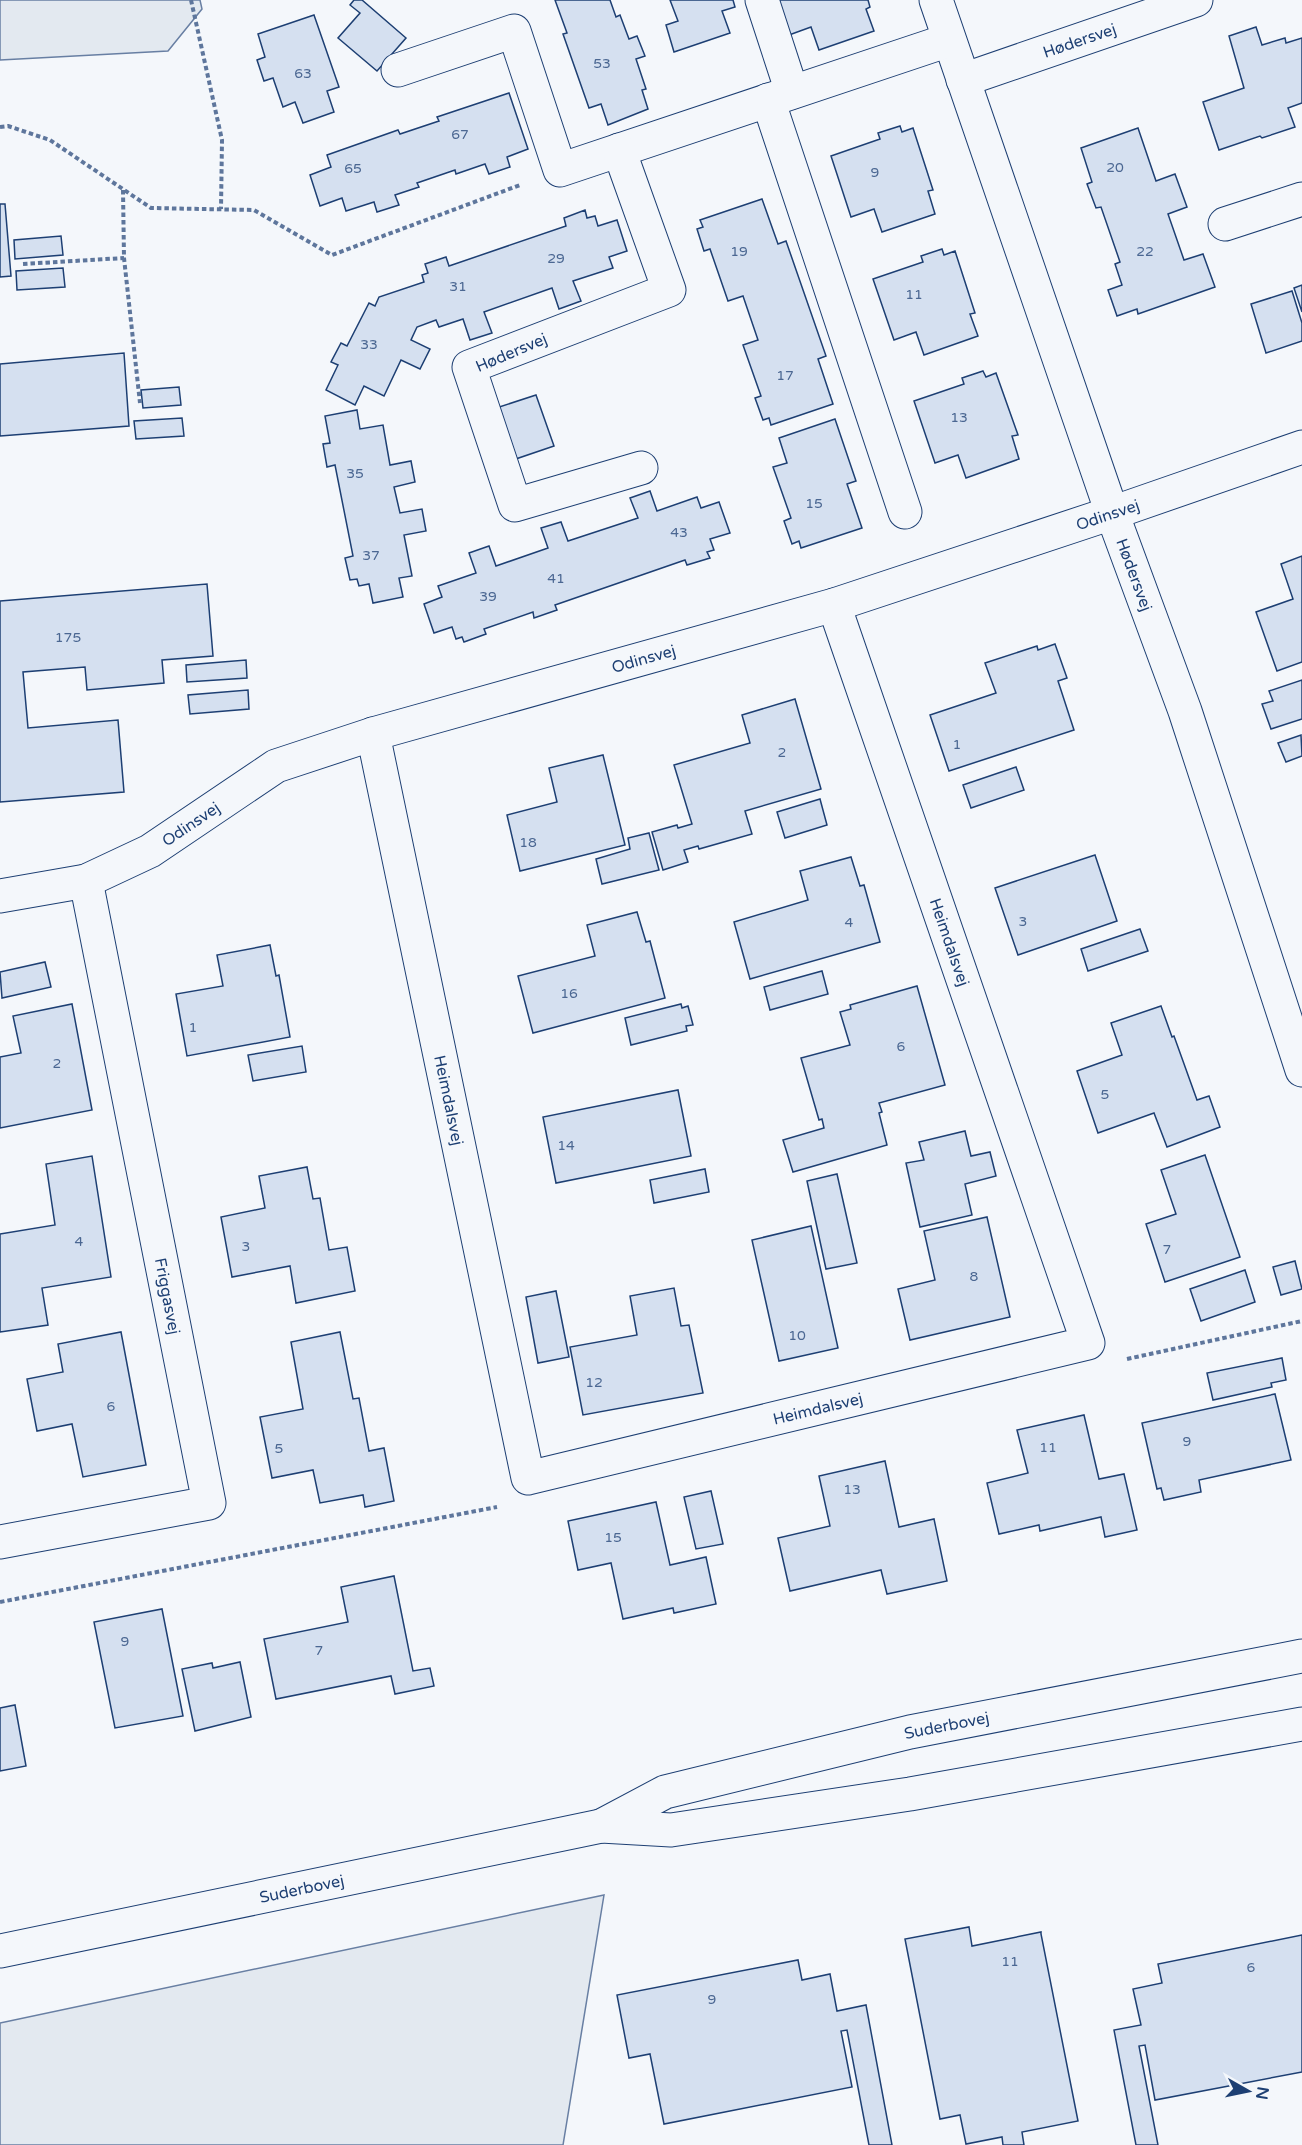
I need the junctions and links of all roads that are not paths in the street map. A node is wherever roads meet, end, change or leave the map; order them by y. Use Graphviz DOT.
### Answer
graph roads {
  1 [pos="762,0"];
  2 [pos="936,0"];
  3 [pos="1197,0"];
  4 [pos="949,40"];
  5 [pos="398,70"];
  6 [pos="963,80"];
  7 [pos="780,96"];
  8 [pos="619,150"];
  9 [pos="1302,199"];
  10 [pos="1225,224"];
  11 [pos="1302,447"];
  12 [pos="641,468"];
  13 [pos="905,512"];
  14 [pos="1112,513"];
  15 [pos="834,605"];
  16 [pos="373,734"];
  17 [pos="86,881"];
  18 [pos="0,896"];
  19 [pos="1302,1070"];
  20 [pos="0,1542"];
  21 [pos="1302,1656"];
  22 [pos="1302,1724"];
  23 [pos="601,1826"];
  24 [pos="0,1951"];
  1 -- 7 [label="street"];
  2 -- 4 [label="street, Hødersvej"];
  3 -- 6 [label="street, Hødersvej"];
  4 -- 6 [label="street, Hødersvej"];
  4 -- 7 [label="street"];
  5 -- 8 [label="street"];
  6 -- 14 [label="street, Hødersvej"];
  7 -- 8 [label="street"];
  7 -- 13 [label="street"];
  8 -- 12 [label="street, Hødersvej"];
  9 -- 10 [label="street"];
  11 -- 14 [label="street, Odinsvej"];
  14 -- 15 [label="street, Odinsvej"];
  14 -- 19 [label="street, Hødersvej"];
  15 -- 16 [label="street, Odinsvej"];
  15 -- 16 [label="street, Heimdalsvej"];
  16 -- 17 [label="street, Odinsvej"];
  17 -- 18 [label="street, Odinsvej"];
  17 -- 20 [label="street, Friggasvej"];
  21 -- 23 [label="street, Suderbovej"];
  22 -- 23 [label="street, Suderbovej"];
  23 -- 24 [label="street, Suderbovej"];
}
